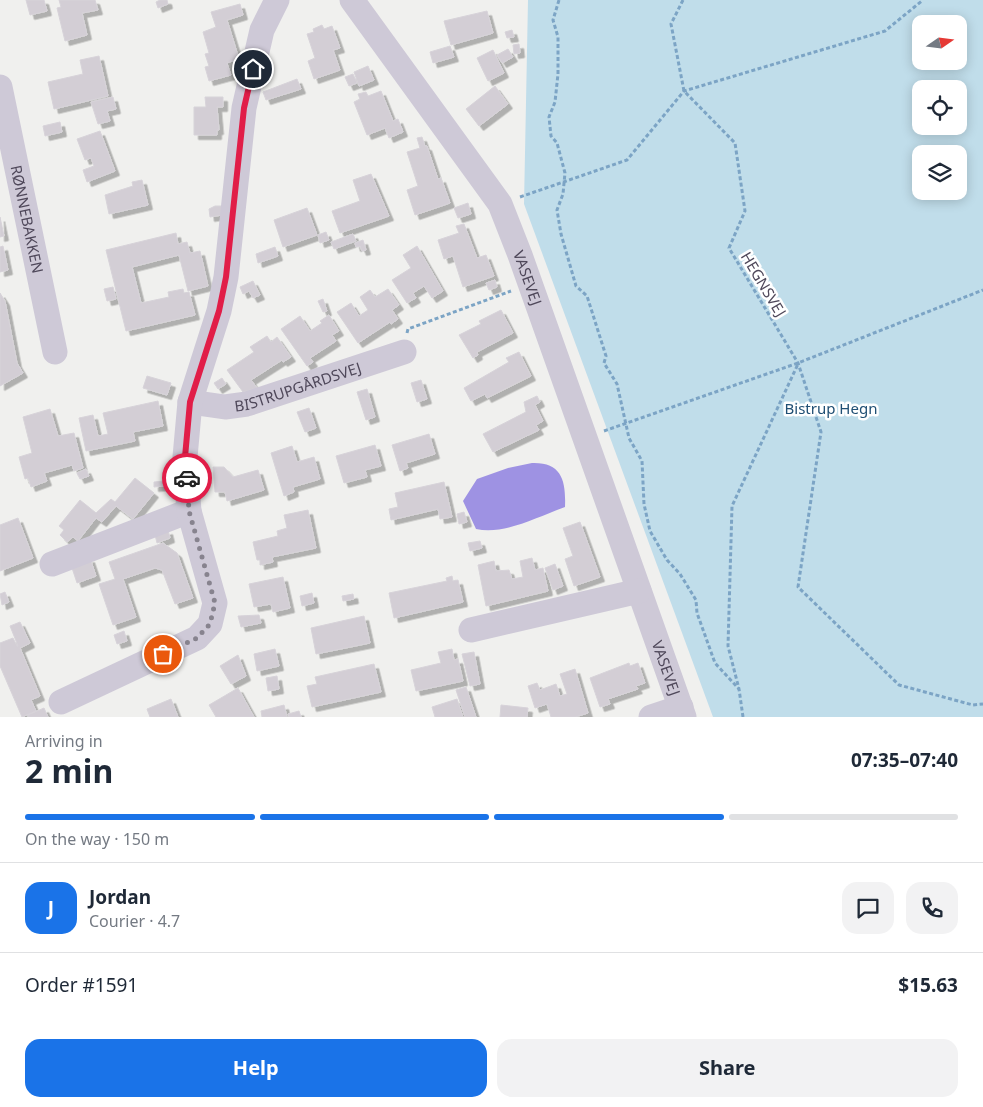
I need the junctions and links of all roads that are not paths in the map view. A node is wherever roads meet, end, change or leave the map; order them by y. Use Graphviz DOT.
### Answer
graph roads {
  1 [pos="277,0"];
  2 [pos="352,0"];
  3 [pos="0,87"];
  4 [pos="55,352"];
  5 [pos="404,352"];
  6 [pos="190,402"];
  7 [pos="189,511"];
  8 [pos="52,564"];
  9 [pos="639,591"];
  10 [pos="471,630"];
  11 [pos="61,702"];
  12 [pos="682,712"];
  13 [pos="651,717"];
  1 -- 6 [label="street"];
  2 -- 9 [label="street, VASEVEJ"];
  3 -- 4 [label="street, RØNNEBAKKEN"];
  5 -- 6 [label="street, BISTRUPGÅRDSVEJ"];
  6 -- 7 [label="street"];
  7 -- 8 [label="street"];
  7 -- 11 [label="street"];
  9 -- 10 [label="street"];
  9 -- 12 [label="street, VASEVEJ"];
  12 -- 13 [label="street"];
}
